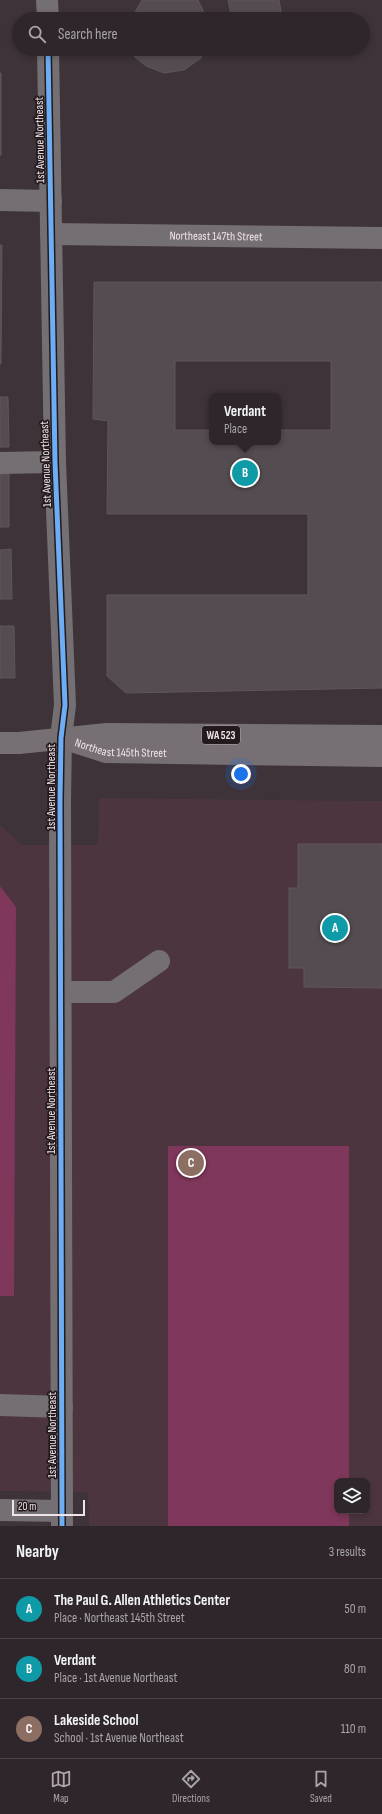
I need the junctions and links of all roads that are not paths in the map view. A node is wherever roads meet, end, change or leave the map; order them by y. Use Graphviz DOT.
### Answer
graph roads {
  1 [pos="47,0"];
  2 [pos="48,12"];
  3 [pos="48,56"];
  4 [pos="0,200"];
  5 [pos="51,201"];
  6 [pos="51,234"];
  7 [pos="382,238"];
  8 [pos="55,462"];
  9 [pos="0,463"];
  10 [pos="382,736"];
  11 [pos="61,738"];
  12 [pos="0,743"];
  13 [pos="382,756"];
  14 [pos="159,961"];
  15 [pos="61,992"];
  16 [pos="0,1405"];
  17 [pos="62,1407"];
  18 [pos="0,1510"];
  19 [pos="62,1518"];
  1 -- 2 [label="street"];
  3 -- 5 [label="street, 1st Avenue Northeast"];
  4 -- 5 [label="street"];
  5 -- 6 [label="street, 1st Avenue Northeast"];
  6 -- 7 [label="street, Northeast 147th Street"];
  6 -- 8 [label="street, 1st Avenue Northeast"];
  8 -- 9 [label="street"];
  8 -- 11 [label="street, 1st Avenue Northeast"];
  10 -- 11 [label="main road, Northeast 145th Street / WA 523"];
  11 -- 12 [label="main road, WA 523"];
  11 -- 13 [label="main road, Northeast 145th Street / WA 523"];
  11 -- 15 [label="street, 1st Avenue Northeast"];
  14 -- 15 [label="street"];
  15 -- 17 [label="street, 1st Avenue Northeast"];
  16 -- 17 [label="street"];
  17 -- 19 [label="street, 1st Avenue Northeast"];
  18 -- 19 [label="street"];
}
